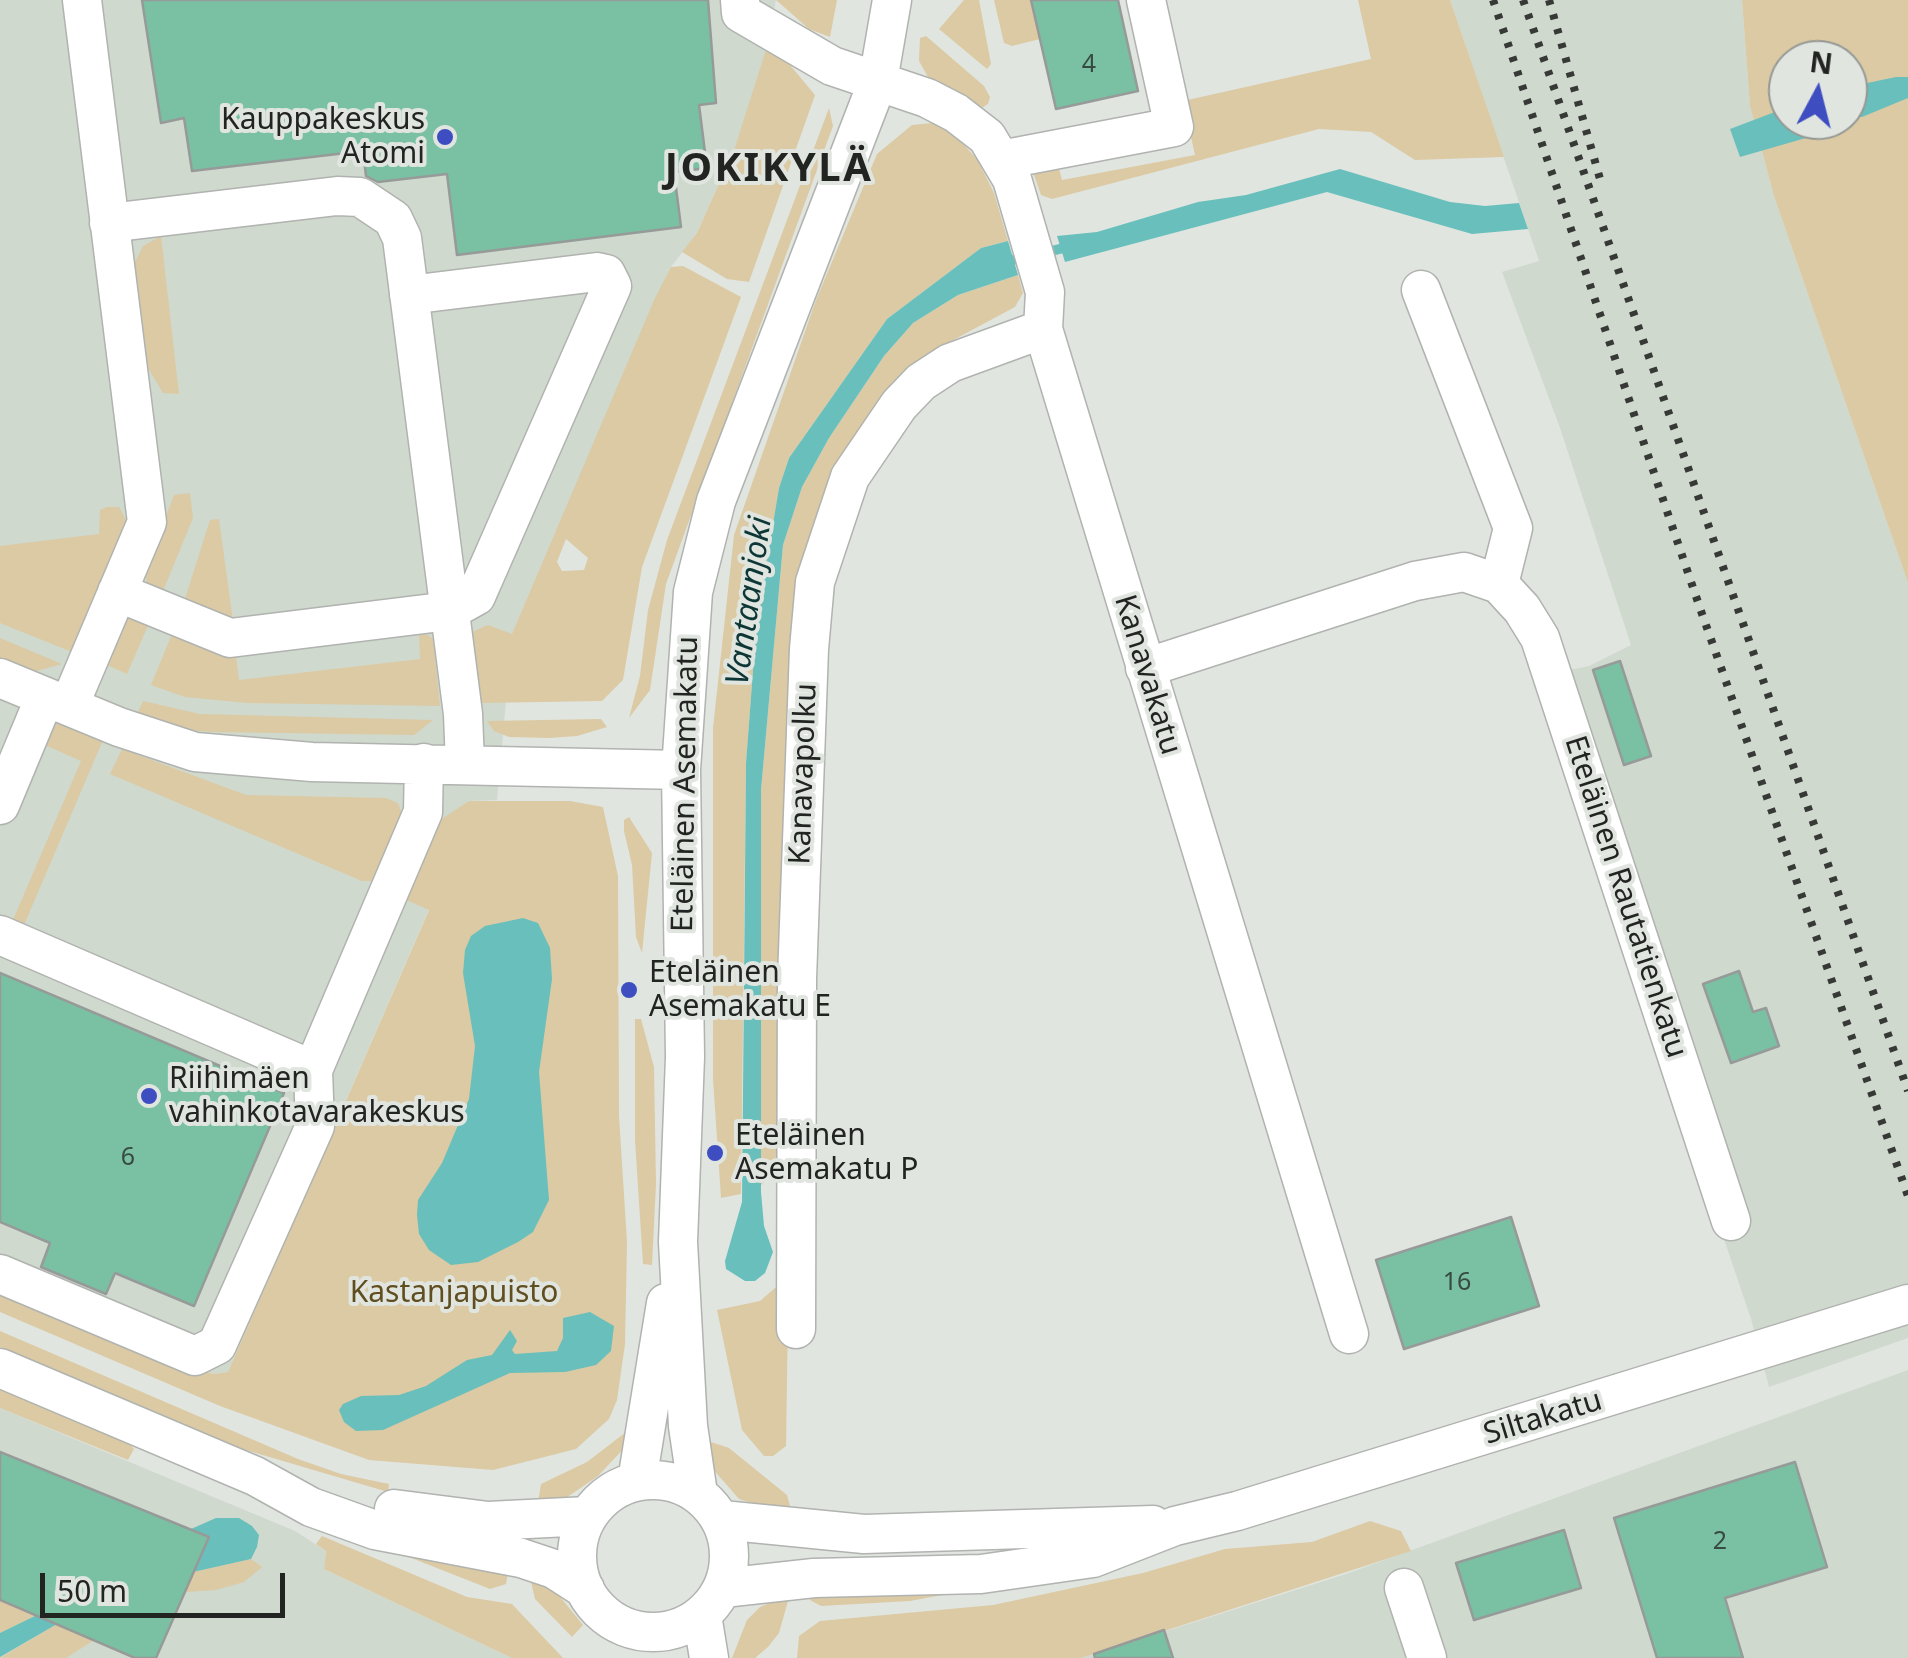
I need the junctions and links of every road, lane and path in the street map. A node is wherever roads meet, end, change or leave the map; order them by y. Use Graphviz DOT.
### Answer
graph roads {
  1 [pos="82,0"];
  2 [pos="740,0"];
  3 [pos="892,0"];
  4 [pos="1146,0"];
  5 [pos="878,80"];
  6 [pos="1001,160"];
  7 [pos="109,223"];
  8 [pos="1421,290"];
  9 [pos="409,295"];
  10 [pos="1044,310"];
  11 [pos="1499,584"];
  12 [pos="117,592"];
  13 [pos="449,610"];
  14 [pos="1145,668"];
  15 [pos="0,678"];
  16 [pos="57,702"];
  17 [pos="424,763"];
  18 [pos="465,764"];
  19 [pos="681,770"];
  20 [pos="0,805"];
  21 [pos="0,936"];
  22 [pos="313,1070"];
  23 [pos="1732,1221"];
  24 [pos="678,1242"];
  25 [pos="0,1274"];
  26 [pos="1908,1304"];
  27 [pos="796,1329"];
  28 [pos="1349,1334"];
  29 [pos="0,1368"];
  30 [pos="255,1476"];
  31 [pos="637,1481"];
  32 [pos="710,1507"];
  33 [pos="588,1516"];
  34 [pos="1176,1526"];
  35 [pos="1404,1588"];
  36 [pos="584,1589"];
  37 [pos="712,1601"];
  38 [pos="643,1644"];
  39 [pos="709,1658"];
  40 [pos="1428,1658"];
  1 -- 7 [label="street"];
  2 -- 5 [label="street, Kanavakatu"];
  3 -- 5 [label="street, Eteläinen Asemakatu"];
  4 -- 6 [label="street"];
  5 -- 6 [label="street, Kanavakatu"];
  5 -- 19 [label="street, Eteläinen Asemakatu"];
  6 -- 10 [label="street, Kanavakatu"];
  7 -- 9 [label="street"];
  7 -- 12 [label="street"];
  8 -- 11 [label="street"];
  9 -- 13 [label="street"];
  9 -- 13 [label="street"];
  10 -- 14 [label="street, Kanavakatu"];
  10 -- 27 [label="street, Kanavapolku"];
  11 -- 14 [label="street"];
  11 -- 23 [label="street, Eteläinen Rautatienkatu"];
  12 -- 13 [label="street"];
  12 -- 16 [label="street"];
  13 -- 18 [label="street"];
  14 -- 28 [label="street, Kanavakatu"];
  15 -- 16 [label="street"];
  16 -- 17 [label="street"];
  16 -- 20 [label="street"];
  17 -- 18 [label="street"];
  17 -- 22 [label="street"];
  18 -- 19 [label="street"];
  19 -- 24 [label="street, Eteläinen Asemakatu"];
  21 -- 22 [label="street"];
  22 -- 25 [label="street"];
  24 -- 31 [label="street, Eteläinen Asemakatu"];
  24 -- 32 [label="street, Eteläinen Asemakatu"];
  26 -- 34 [label="street, Siltakatu"];
  29 -- 30 [label="street"];
  30 -- 33 [label="street"];
  30 -- 36 [label="street"];
  31 -- 32 [label="street"];
  31 -- 33 [label="street"];
  32 -- 34 [label="street, Siltakatu"];
  32 -- 37 [label="street"];
  33 -- 36 [label="street"];
  34 -- 37 [label="street, Siltakatu"];
  35 -- 40 [label="street"];
  36 -- 38 [label="street"];
  37 -- 38 [label="street"];
  37 -- 39 [label="street"];
}
